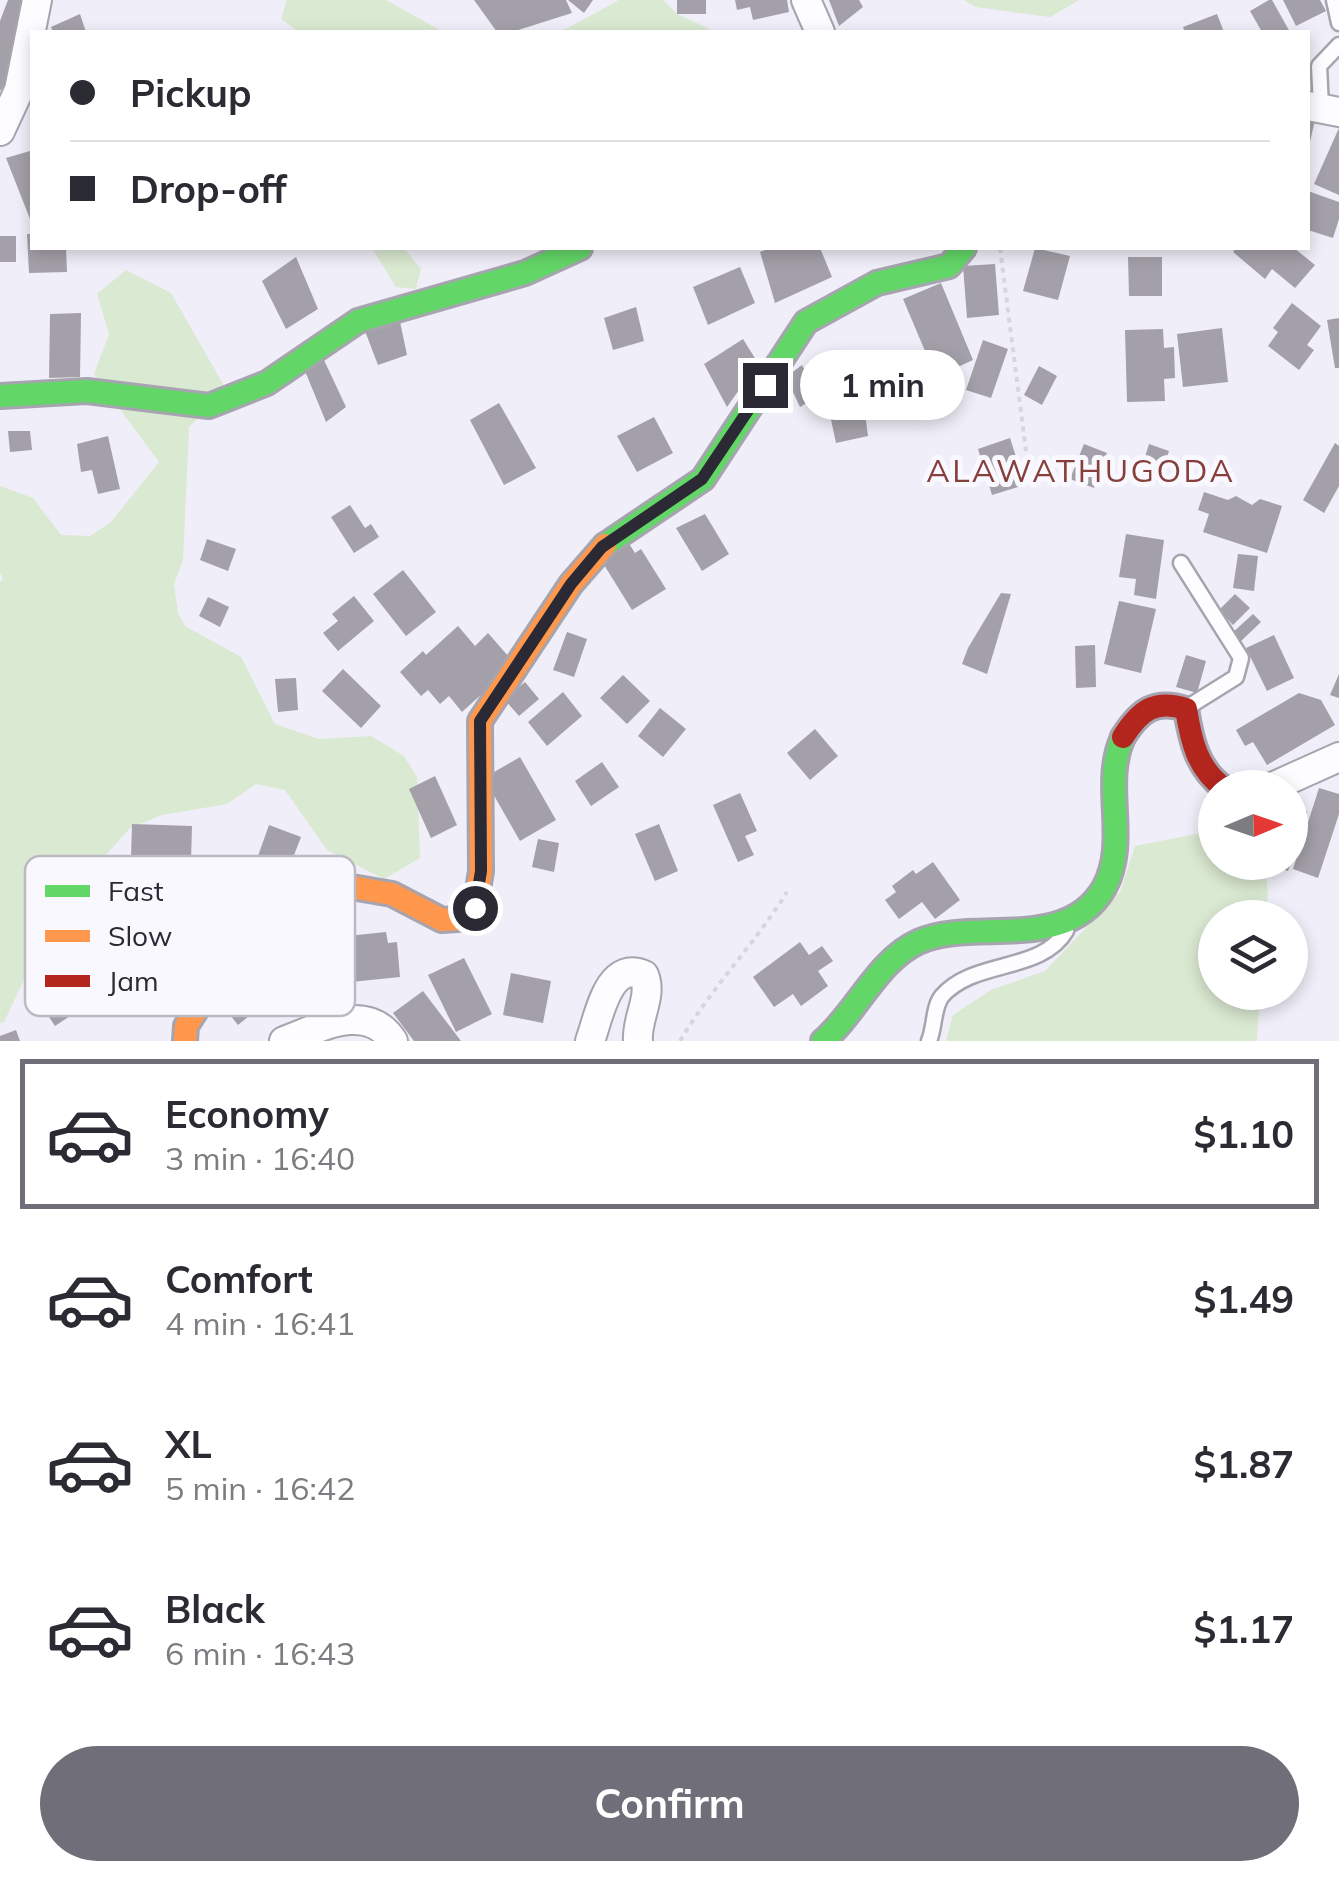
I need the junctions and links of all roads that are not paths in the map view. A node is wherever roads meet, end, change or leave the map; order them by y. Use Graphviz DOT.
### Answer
graph roads {
  1 [pos="37,0"];
  2 [pos="806,0"];
  3 [pos="1334,0"];
  4 [pos="1339,23"];
  5 [pos="31,30"];
  6 [pos="819,30"];
  7 [pos="30,35"];
  8 [pos="1339,45"];
  9 [pos="1322,109"];
  10 [pos="0,131"];
  11 [pos="576,250"];
  12 [pos="962,250"];
  13 [pos="0,396"];
  14 [pos="1181,563"];
  15 [pos="1186,708"];
  16 [pos="1339,757"];
  17 [pos="1204,770"];
  18 [pos="1308,771"];
  19 [pos="355,888"];
  20 [pos="1074,917"];
  21 [pos="192,1016"];
  22 [pos="184,1041"];
  23 [pos="284,1041"];
  24 [pos="392,1041"];
  25 [pos="590,1041"];
  26 [pos="638,1041"];
  27 [pos="823,1041"];
  28 [pos="929,1041"];
  1 -- 5 [label="street"];
  2 -- 6 [label="street"];
  3 -- 4 [label="lane"];
  7 -- 10 [label="street"];
  8 -- 9 [label="lane"];
  11 -- 13 [label="street"];
  12 -- 19 [label="street"];
  14 -- 15 [label="lane"];
  15 -- 17 [label="street"];
  15 -- 20 [label="street"];
  16 -- 18 [label="street"];
  20 -- 27 [label="street"];
  20 -- 28 [label="lane"];
  21 -- 22 [label="street"];
  23 -- 24 [label="street"];
  25 -- 26 [label="street"];
}
